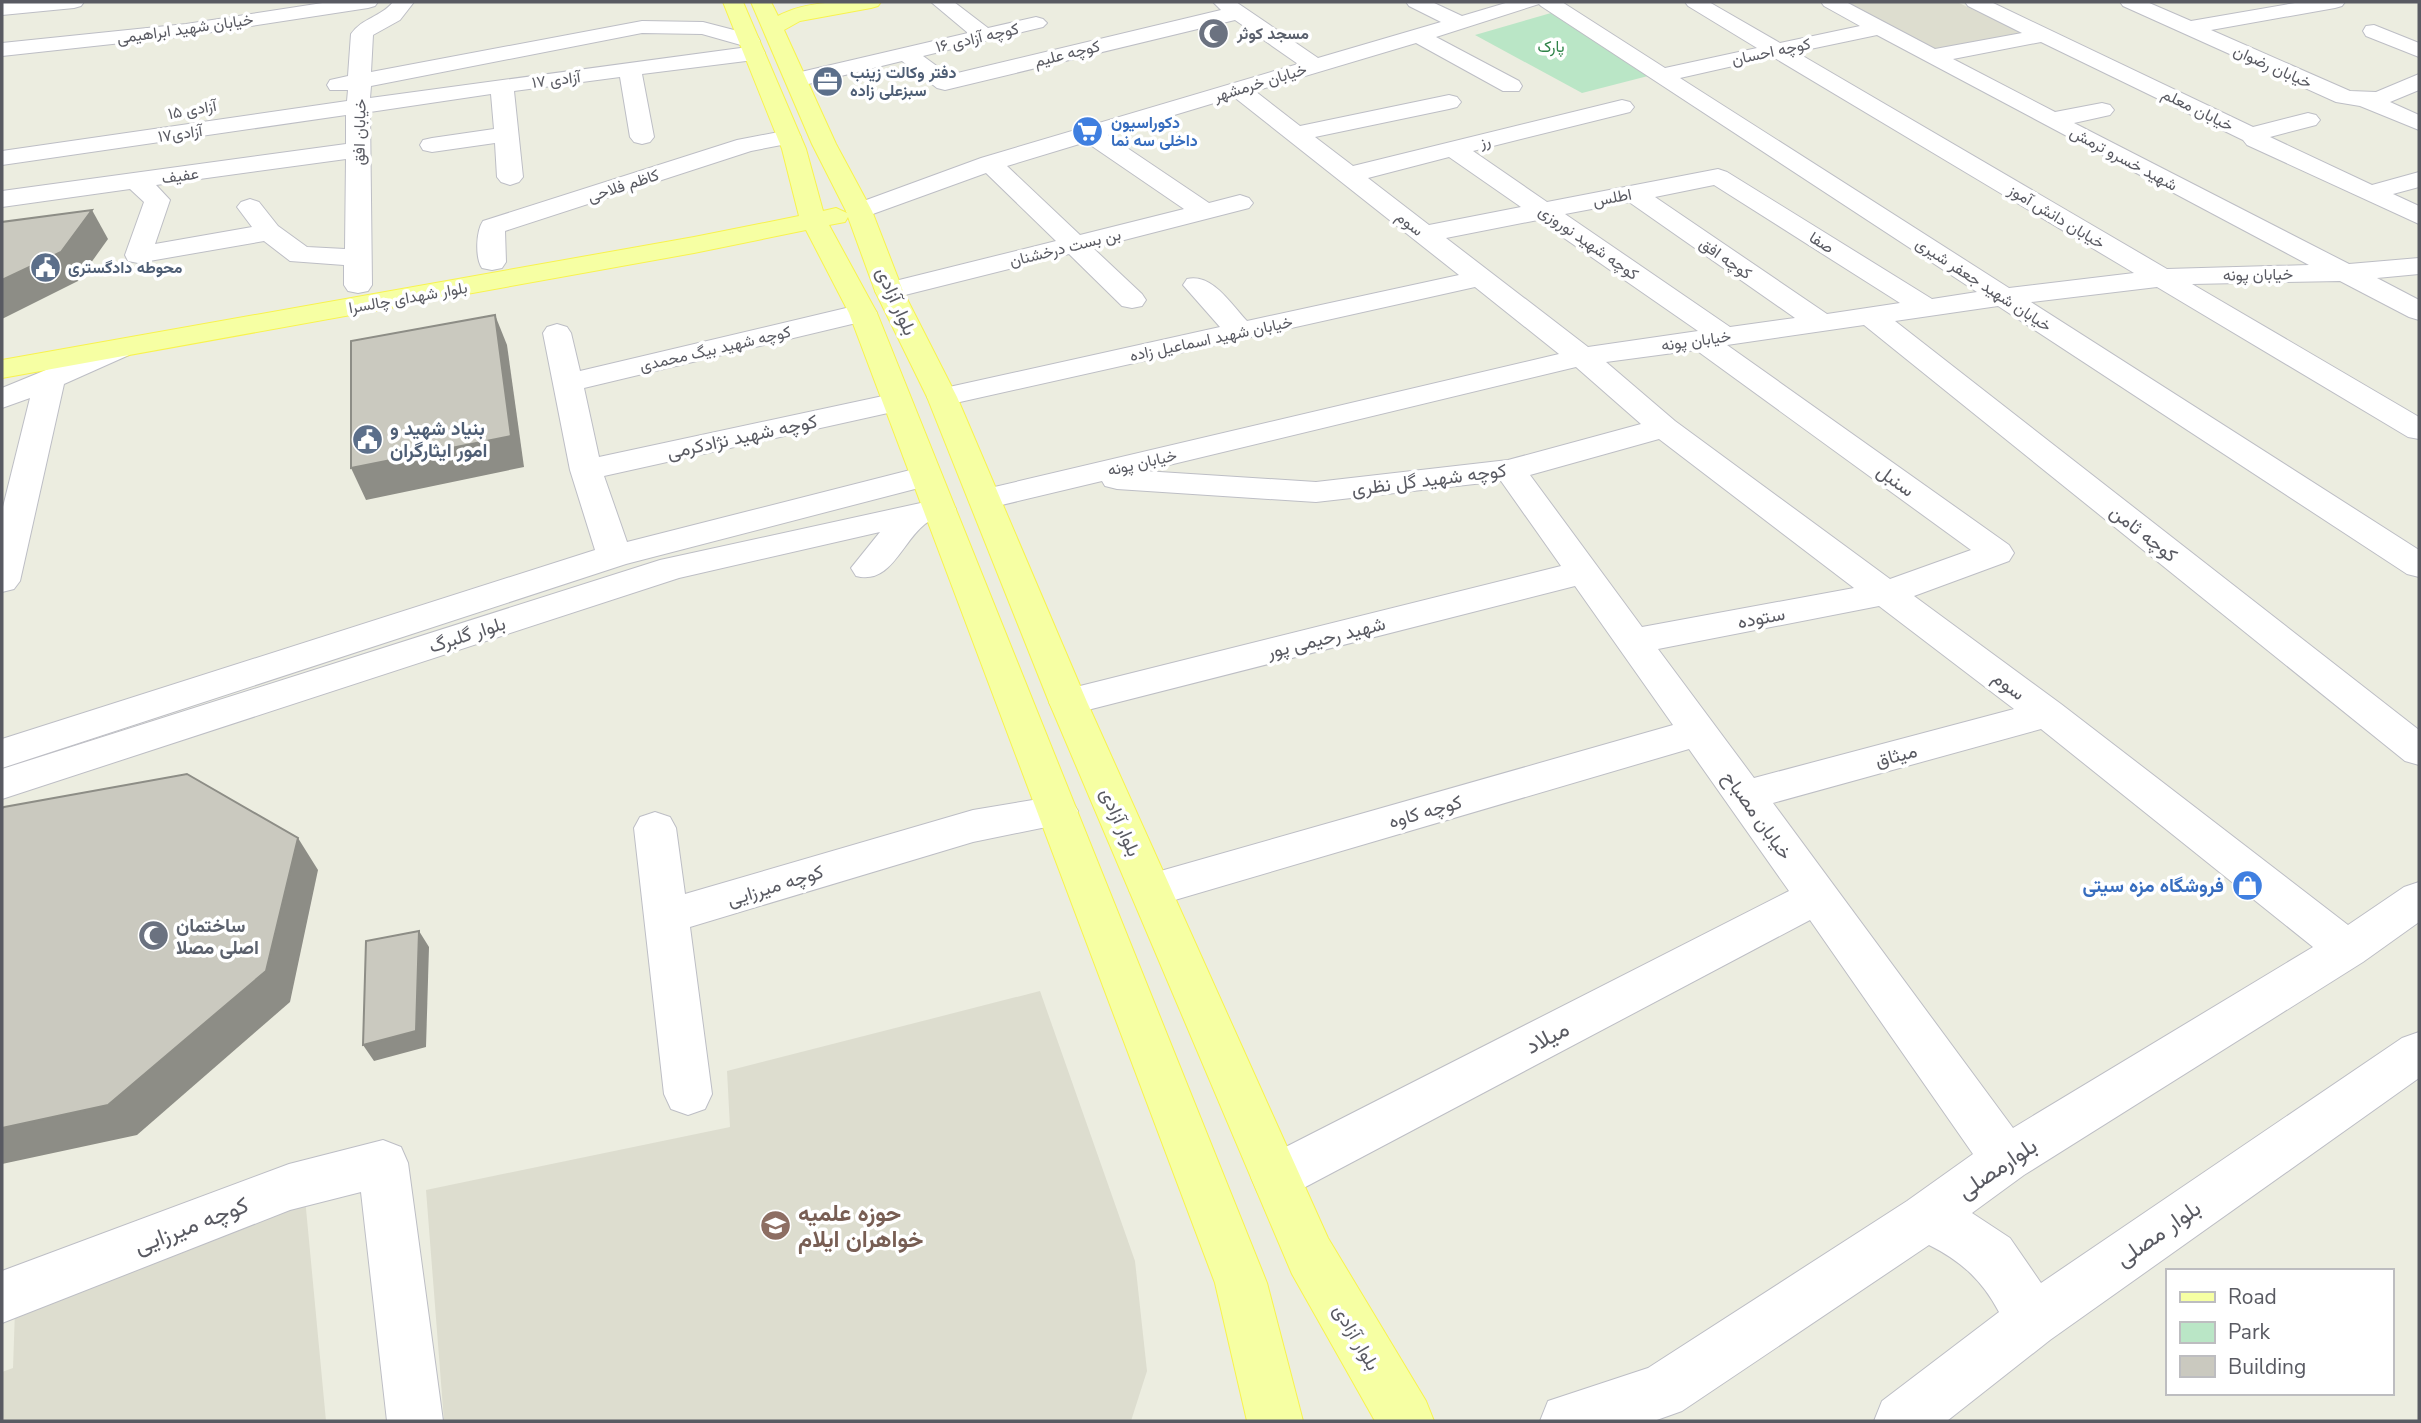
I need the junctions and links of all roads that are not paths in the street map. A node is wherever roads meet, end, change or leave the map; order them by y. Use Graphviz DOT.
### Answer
graph roads {
  1 [pos="74,2"];
  2 [pos="368,2"];
  3 [pos="404,2"];
  4 [pos="733,2"];
  5 [pos="761,2"];
  6 [pos="870,2"];
  7 [pos="941,2"];
  8 [pos="1416,2"];
  9 [pos="1530,2"];
  10 [pos="1548,2"];
  11 [pos="1695,2"];
  12 [pos="1831,2"];
  13 [pos="1975,2"];
  14 [pos="2130,2"];
  15 [pos="2335,2"];
  16 [pos="837,4"];
  17 [pos="1230,7"];
  18 [pos="690,8"];
  19 [pos="2,9"];
  20 [pos="1013,9"];
  21 [pos="1036,23"];
  22 [pos="1461,23"];
  23 [pos="642,27"];
  24 [pos="773,28"];
  25 [pos="1880,28"];
  26 [pos="2188,28"];
  27 [pos="2374,31"];
  28 [pos="1417,35"];
  29 [pos="2043,35"];
  30 [pos="985,36"];
  31 [pos="752,47"];
  32 [pos="2,50"];
  33 [pos="1777,50"];
  34 [pos="1079,51"];
  35 [pos="2419,51"];
  36 [pos="906,54"];
  37 [pos="1932,55"];
  38 [pos="1315,66"];
  39 [pos="630,69"];
  40 [pos="1662,75"];
  41 [pos="796,80"];
  42 [pos="360,81"];
  43 [pos="2419,81"];
  44 [pos="502,86"];
  45 [pos="1511,86"];
  46 [pos="319,88"];
  47 [pos="1238,89"];
  48 [pos="239,101"];
  49 [pos="2367,101"];
  50 [pos="1449,102"];
  51 [pos="358,107"];
  52 [pos="1622,107"];
  53 [pos="2102,110"];
  54 [pos="2052,120"];
  55 [pos="2308,120"];
  56 [pos="2416,120"];
  57 [pos="1089,133"];
  58 [pos="506,134"];
  59 [pos="1295,134"];
  60 [pos="1515,134"];
  61 [pos="2251,135"];
  62 [pos="24,137"];
  63 [pos="642,137"];
  64 [pos="791,143"];
  65 [pos="824,144"];
  66 [pos="432,145"];
  67 [pos="1453,149"];
  68 [pos="358,150"];
  69 [pos="1544,153"];
  70 [pos="3,162"];
  71 [pos="990,163"];
  72 [pos="1348,175"];
  73 [pos="510,177"];
  74 [pos="1718,177"];
  75 [pos="2419,179"];
  76 [pos="135,181"];
  77 [pos="2370,192"];
  78 [pos="1633,193"];
  79 [pos="2,199"];
  80 [pos="854,202"];
  81 [pos="1240,203"];
  82 [pos="250,207"];
  83 [pos="810,210"];
  84 [pos="1543,211"];
  85 [pos="1205,212"];
  86 [pos="2419,216"];
  87 [pos="269,232"];
  88 [pos="1424,234"];
  89 [pos="693,235"];
  90 [pos="1075,245"];
  91 [pos="492,262"];
  92 [pos="2419,267"];
  93 [pos="358,271"];
  94 [pos="2346,273"];
  95 [pos="1480,278"];
  96 [pos="2161,278"];
  97 [pos="1197,285"];
  98 [pos="870,290"];
  99 [pos="2003,296"];
  100 [pos="1132,300"];
  101 [pos="1926,307"];
  102 [pos="2419,312"];
  103 [pos="1869,315"];
  104 [pos="1820,322"];
  105 [pos="1240,331"];
  106 [pos="557,333"];
  107 [pos="1712,337"];
  108 [pos="2,345"];
  109 [pos="119,349"];
  110 [pos="1582,357"];
  111 [pos="2,369"];
  112 [pos="50,378"];
  113 [pos="568,383"];
  114 [pos="942,397"];
  115 [pos="2,399"];
  116 [pos="897,402"];
  117 [pos="1664,428"];
  118 [pos="2419,430"];
  119 [pos="586,470"];
  120 [pos="1510,470"];
  121 [pos="1080,476"];
  122 [pos="844,496"];
  123 [pos="985,499"];
  124 [pos="927,500"];
  125 [pos="869,525"];
  126 [pos="614,556"];
  127 [pos="2419,566"];
  128 [pos="868,568"];
  129 [pos="1584,572"];
  130 [pos="2,580"];
  131 [pos="1888,593"];
  132 [pos="1633,641"];
  133 [pos="1068,702"];
  134 [pos="2047,714"];
  135 [pos="1699,732"];
  136 [pos="2419,751"];
  137 [pos="2,754"];
  138 [pos="2,784"];
  139 [pos="1745,796"];
  140 [pos="1057,811"];
  141 [pos="655,828"];
  142 [pos="1151,890"];
  143 [pos="1817,896"];
  144 [pos="2419,899"];
  145 [pos="667,917"];
  146 [pos="2347,949"];
  147 [pos="2419,1052"];
  148 [pos="688,1094"];
  149 [pos="2006,1159"];
  150 [pos="1276,1178"];
  151 [pos="1925,1218"];
  152 [pos="2,1297"];
  153 [pos="2031,1321"];
  154 [pos="1654,1406"];
  155 [pos="415,1421"];
  156 [pos="1275,1421"];
  157 [pos="1406,1421"];
  158 [pos="1568,1421"];
  159 [pos="1902,1421"];
  1 -- 19 [label="street"];
  2 -- 32 [label="street, خیابان شهید ابراهیمی"];
  3 -- 42 [label="street, خیابان افق"];
  4 -- 31 [label="main road, بلوار آزادی"];
  5 -- 24 [label="main road, بلوار آزادی"];
  6 -- 16 [label="main road"];
  7 -- 30 [label="street"];
  8 -- 22 [label="street"];
  9 -- 22 [label="street, خیابان خرمشهر"];
  10 -- 40 [label="street, خیابان شهید جعفر شیری"];
  11 -- 33 [label="street, خیابان دانش آموز"];
  12 -- 25 [label="street, شهید خسرو ترمش"];
  13 -- 29 [label="street, خیابان معلم"];
  14 -- 26 [label="street, خیابان رضوان"];
  15 -- 26 [label="street"];
  16 -- 24 [label="main road"];
  17 -- 34 [label="street, کوچه علیم"];
  17 -- 38 [label="street"];
  18 -- 23 [label="street"];
  20 -- 21 [label="street"];
  21 -- 30 [label="street, کوچه آزادی ۱۶"];
  21 -- 34 [label="street"];
  22 -- 28 [label="street, خیابان خرمشهر"];
  23 -- 31 [label="street"];
  23 -- 42 [label="street"];
  24 -- 41 [label="main road, بلوار آزادی"];
  25 -- 33 [label="street, کوچه احسان"];
  25 -- 37 [label="street, شهید خسرو ترمش"];
  26 -- 49 [label="street, خیابان رضوان"];
  27 -- 35 [label="street"];
  28 -- 38 [label="street, خیابان خرمشهر"];
  28 -- 45 [label="street"];
  29 -- 37 [label="street"];
  29 -- 61 [label="street, خیابان معلم"];
  30 -- 36 [label="street, کوچه آزادی ۱۶"];
  31 -- 39 [label="street, آزادی ۱۷"];
  31 -- 64 [label="main road, بلوار آزادی"];
  33 -- 40 [label="street, کوچه احسان"];
  33 -- 96 [label="street, خیابان دانش آموز"];
  34 -- 36 [label="street, کوچه علیم"];
  36 -- 41 [label="street, کوچه آزادی ۱۶"];
  37 -- 54 [label="street, شهید خسرو ترمش"];
  38 -- 47 [label="street, خیابان خرمشهر"];
  39 -- 44 [label="street, آزادی ۱۷"];
  39 -- 63 [label="street"];
  40 -- 99 [label="street, خیابان شهید جعفر شیری"];
  41 -- 65 [label="main road, بلوار آزادی"];
  42 -- 46 [label="street"];
  42 -- 51 [label="street, خیابان افق"];
  43 -- 49 [label="street"];
  44 -- 51 [label="street, آزادی ۱۷"];
  44 -- 58 [label="street"];
  47 -- 57 [label="street, خیابان خرمشهر"];
  47 -- 59 [label="street, سوم"];
  48 -- 62 [label="street, آزادی ۱۵"];
  49 -- 56 [label="street, خیابان رضوان"];
  50 -- 59 [label="street"];
  51 -- 68 [label="street, خیابان افق"];
  51 -- 70 [label="street, آزادی۱۷"];
  52 -- 60 [label="street, رز"];
  53 -- 54 [label="street"];
  54 -- 94 [label="street, شهید خسرو ترمش"];
  55 -- 61 [label="street"];
  57 -- 71 [label="street, خیابان خرمشهر"];
  57 -- 85 [label="street"];
  58 -- 66 [label="street"];
  58 -- 73 [label="street"];
  59 -- 72 [label="street, سوم"];
  60 -- 67 [label="street, رز"];
  60 -- 69 [label="street"];
  61 -- 77 [label="street, خیابان معلم"];
  64 -- 65 [label="main road"];
  64 -- 83 [label="main road, بلوار آزادی"];
  64 -- 91 [label="street, کاظم فلاحی"];
  65 -- 80 [label="main road, بلوار آزادی"];
  67 -- 72 [label="street, رز"];
  67 -- 84 [label="street, کوچه شهید نوروزی"];
  68 -- 76 [label="street, عفیف"];
  68 -- 93 [label="street, خیابان افق"];
  71 -- 80 [label="street, خیابان خرمشهر"];
  71 -- 90 [label="street"];
  72 -- 88 [label="street, سوم"];
  74 -- 78 [label="street, اطلس"];
  74 -- 101 [label="street, صفا"];
  75 -- 77 [label="street"];
  76 -- 79 [label="street, عفیف"];
  76 -- 87 [label="street"];
  77 -- 86 [label="street, خیابان معلم"];
  78 -- 84 [label="street, اطلس"];
  78 -- 104 [label="street, کوچه افق"];
  80 -- 83 [label="main road, بلوار شهدای چالسرا"];
  80 -- 98 [label="main road, بلوار آزادی"];
  81 -- 85 [label="street, بن بست درخشنان"];
  82 -- 87 [label="street"];
  83 -- 89 [label="main road, بلوار شهدای چالسرا"];
  83 -- 98 [label="main road, بلوار آزادی"];
  84 -- 88 [label="street, اطلس"];
  84 -- 107 [label="street, کوچه شهید نوروزی"];
  85 -- 90 [label="street, بن بست درخشنان"];
  87 -- 93 [label="street"];
  88 -- 95 [label="street, سوم"];
  89 -- 91 [label="main road, بلوار شهدای چالسرا"];
  89 -- 109 [label="main road, بلوار شهدای چالسرا"];
  90 -- 98 [label="street, بن بست درخشنان"];
  90 -- 100 [label="street"];
  91 -- 93 [label="main road, بلوار شهدای چالسرا"];
  92 -- 94 [label="street, خیابان پونه"];
  93 -- 108 [label="main road, بلوار شهدای چالسرا"];
  94 -- 96 [label="street, خیابان پونه"];
  94 -- 102 [label="street, شهید خسرو ترمش"];
  95 -- 105 [label="street, خیابان شهید اسماعیل زاده"];
  95 -- 110 [label="street, سوم"];
  96 -- 99 [label="street, خیابان پونه"];
  96 -- 118 [label="street, خیابان دانش آموز"];
  97 -- 105 [label="street"];
  98 -- 113 [label="street, کوچه شهید بیگ محمدی"];
  98 -- 114 [label="main road, بلوار آزادی"];
  98 -- 116 [label="main road, بلوار آزادی"];
  99 -- 101 [label="street, خیابان پونه"];
  99 -- 127 [label="street, خیابان شهید جعفر شیری"];
  101 -- 103 [label="street, خیابان پونه"];
  103 -- 104 [label="street, خیابان پونه"];
  103 -- 136 [label="street, کوچه ثامن"];
  104 -- 107 [label="street, خیابان پونه"];
  105 -- 114 [label="street, خیابان شهید اسماعیل زاده"];
  106 -- 113 [label="street"];
  107 -- 110 [label="street, خیابان پونه"];
  107 -- 131 [label="street, سنبل"];
  109 -- 111 [label="main road, بلوار شهدای چالسرا"];
  109 -- 112 [label="street"];
  110 -- 117 [label="street"];
  110 -- 121 [label="street, خیابان پونه"];
  112 -- 115 [label="street"];
  112 -- 130 [label="street"];
  113 -- 119 [label="street"];
  114 -- 123 [label="main road, بلوار آزادی"];
  116 -- 119 [label="street, کوچه شهید نژادکرمی"];
  116 -- 124 [label="main road, بلوار آزادی"];
  117 -- 120 [label="street, کوچه شهید گل نظری"];
  117 -- 131 [label="street, سوم"];
  119 -- 126 [label="street"];
  120 -- 121 [label="street, کوچه شهید گل نظری"];
  120 -- 129 [label="street, خیابان مصباح"];
  121 -- 123 [label="street, خیابان پونه"];
  122 -- 124 [label="street, بلوار گلبرگ"];
  122 -- 125 [label="street"];
  122 -- 126 [label="street, بلوار گلبرگ"];
  123 -- 133 [label="main road, بلوار آزادی"];
  124 -- 125 [label="street, بلوار گلبرگ"];
  124 -- 128 [label="street"];
  124 -- 140 [label="main road, بلوار آزادی"];
  125 -- 138 [label="street, بلوار گلبرگ"];
  126 -- 137 [label="street, بلوار گلبرگ"];
  129 -- 132 [label="street, خیابان مصباح"];
  129 -- 133 [label="street, شهید رحیمی پور"];
  131 -- 132 [label="street, ستوده"];
  131 -- 134 [label="street, سوم"];
  132 -- 135 [label="street, خیابان مصباح"];
  133 -- 142 [label="main road, بلوار آزادی"];
  134 -- 139 [label="street, میثاق"];
  134 -- 146 [label="street, سوم"];
  135 -- 139 [label="street, خیابان مصباح"];
  135 -- 142 [label="street, کوچه کاوه"];
  139 -- 143 [label="street, خیابان مصباح"];
  140 -- 145 [label="street, کوچه میرزایی"];
  140 -- 156 [label="main road, بلوار آزادی"];
  141 -- 145 [label="street"];
  142 -- 150 [label="main road, بلوار آزادی"];
  143 -- 149 [label="street, خیابان مصباح"];
  143 -- 150 [label="street, میلاد"];
  144 -- 146 [label="street, بلوارمصلی"];
  145 -- 148 [label="street"];
  146 -- 149 [label="street, بلوارمصلی"];
  147 -- 153 [label="street, بلوار مصلی"];
  149 -- 151 [label="street, بلوارمصلی"];
  150 -- 157 [label="main road, بلوار آزادی"];
  151 -- 153 [label="street"];
  151 -- 154 [label="street, بلوارمصلی"];
  152 -- 155 [label="street, کوچه میرزایی"];
  153 -- 159 [label="street, بلوار مصلی"];
  154 -- 158 [label="street, بلوارمصلی"];
}
